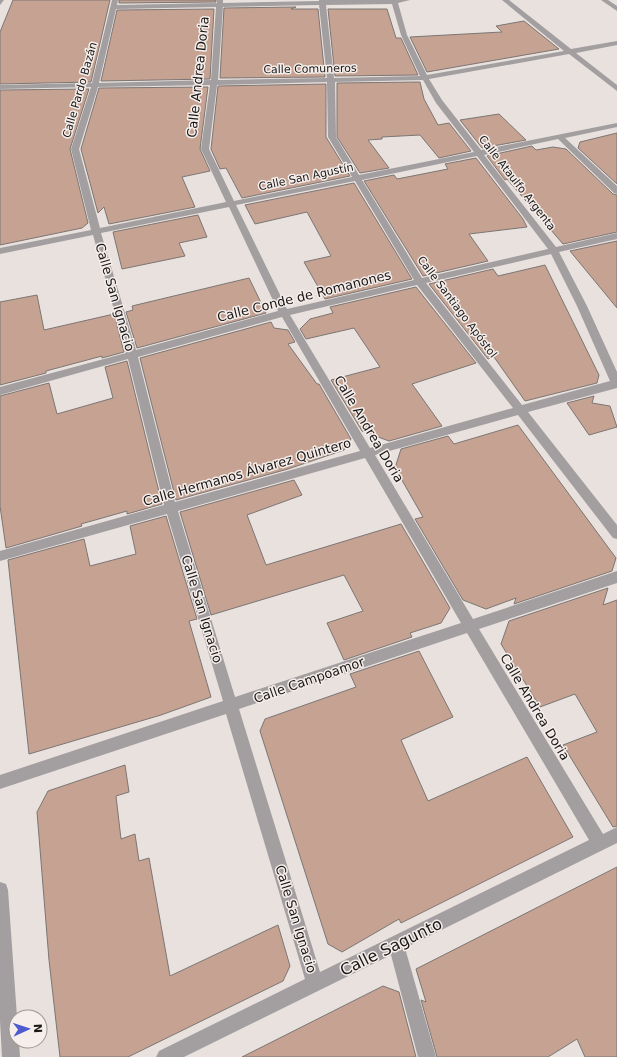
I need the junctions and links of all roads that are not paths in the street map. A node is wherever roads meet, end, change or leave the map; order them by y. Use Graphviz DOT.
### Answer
graph roads {
  1 [pos="1,0"];
  2 [pos="407,0"];
  3 [pos="506,0"];
  4 [pos="604,0"];
  5 [pos="395,1"];
  6 [pos="322,2"];
  7 [pos="0,3"];
  8 [pos="220,3"];
  9 [pos="114,4"];
  10 [pos="617,9"];
  11 [pos="617,43"];
  12 [pos="570,51"];
  13 [pos="425,78"];
  14 [pos="331,80"];
  15 [pos="214,82"];
  16 [pos="95,84"];
  17 [pos="0,87"];
  18 [pos="617,89"];
  19 [pos="617,125"];
  20 [pos="560,137"];
  21 [pos="478,153"];
  22 [pos="356,178"];
  23 [pos="617,191"];
  24 [pos="230,204"];
  25 [pos="96,231"];
  26 [pos="617,236"];
  27 [pos="0,251"];
  28 [pos="554,251"];
  29 [pos="419,281"];
  30 [pos="284,313"];
  31 [pos="132,355"];
  32 [pos="617,384"];
  33 [pos="0,390"];
  34 [pos="520,410"];
  35 [pos="367,453"];
  36 [pos="171,508"];
  37 [pos="617,534"];
  38 [pos="0,556"];
  39 [pos="617,577"];
  40 [pos="470,625"];
  41 [pos="231,706"];
  42 [pos="0,782"];
  43 [pos="617,835"];
  44 [pos="600,844"];
  45 [pos="0,890"];
  46 [pos="396,944"];
  47 [pos="315,984"];
  48 [pos="11,1057"];
  49 [pos="165,1057"];
  50 [pos="427,1057"];
  1 -- 7 [label="street"];
  2 -- 5 [label="street"];
  3 -- 12 [label="street"];
  4 -- 10 [label="street"];
  5 -- 6 [label="street"];
  5 -- 13 [label="street, Calle Ataulfo Argenta"];
  6 -- 8 [label="street"];
  6 -- 14 [label="street, Calle Santiago Apóstol"];
  8 -- 9 [label="street"];
  8 -- 15 [label="street, Calle Andrea Doria"];
  9 -- 16 [label="street, Calle Pardo Bazán"];
  11 -- 12 [label="street, Calle Comuneros"];
  12 -- 13 [label="street, Calle Comuneros"];
  12 -- 18 [label="street"];
  13 -- 14 [label="street, Calle Comuneros"];
  13 -- 21 [label="street, Calle Ataulfo Argenta"];
  14 -- 15 [label="street, Calle Comuneros"];
  14 -- 22 [label="street, Calle Santiago Apóstol"];
  15 -- 16 [label="street, Calle Comuneros"];
  15 -- 24 [label="street, Calle Andrea Doria"];
  16 -- 17 [label="street, Calle Comuneros"];
  16 -- 25 [label="street, Calle Pardo Bazán"];
  19 -- 20 [label="street, Calle San Agustín"];
  20 -- 21 [label="street, Calle San Agustín"];
  20 -- 23 [label="street"];
  21 -- 22 [label="street, Calle San Agustín"];
  21 -- 28 [label="street, Calle Ataulfo Argenta"];
  22 -- 24 [label="street, Calle San Agustín"];
  22 -- 29 [label="street, Calle Santiago Apóstol"];
  24 -- 25 [label="street, Calle San Agustín"];
  24 -- 30 [label="street, Calle Andrea Doria"];
  25 -- 27 [label="street, Calle San Agustín"];
  25 -- 31 [label="street, Calle San Ignacio"];
  26 -- 28 [label="street, Calle Conde de Romanones"];
  28 -- 29 [label="street, Calle Conde de Romanones"];
  28 -- 32 [label="street, Calle Ataulfo Argenta"];
  29 -- 30 [label="street, Calle Conde de Romanones"];
  29 -- 34 [label="street, Calle Santiago Apóstol"];
  30 -- 31 [label="street, Calle Conde de Romanones"];
  30 -- 35 [label="street, Calle Andrea Doria"];
  31 -- 33 [label="street, Calle Conde de Romanones"];
  31 -- 36 [label="street, Calle San Ignacio"];
  32 -- 34 [label="street, Calle Hermanos Álvarez Quintero"];
  34 -- 35 [label="street, Calle Hermanos Álvarez Quintero"];
  34 -- 37 [label="street, Calle Santiago Apóstol"];
  35 -- 36 [label="street, Calle Hermanos Álvarez Quintero"];
  35 -- 40 [label="street, Calle Andrea Doria"];
  36 -- 38 [label="street, Calle Hermanos Álvarez Quintero"];
  36 -- 41 [label="street, Calle San Ignacio"];
  39 -- 40 [label="street, Calle Campoamor"];
  40 -- 41 [label="street, Calle Campoamor"];
  40 -- 44 [label="street, Calle Andrea Doria"];
  41 -- 42 [label="street, Calle Campoamor"];
  41 -- 47 [label="street, Calle San Ignacio"];
  43 -- 44 [label="street, Calle Sagunto"];
  44 -- 46 [label="street, Calle Sagunto"];
  45 -- 48 [label="street"];
  46 -- 47 [label="street, Calle Sagunto"];
  46 -- 50 [label="street"];
  47 -- 49 [label="street, Calle Sagunto"];
}
